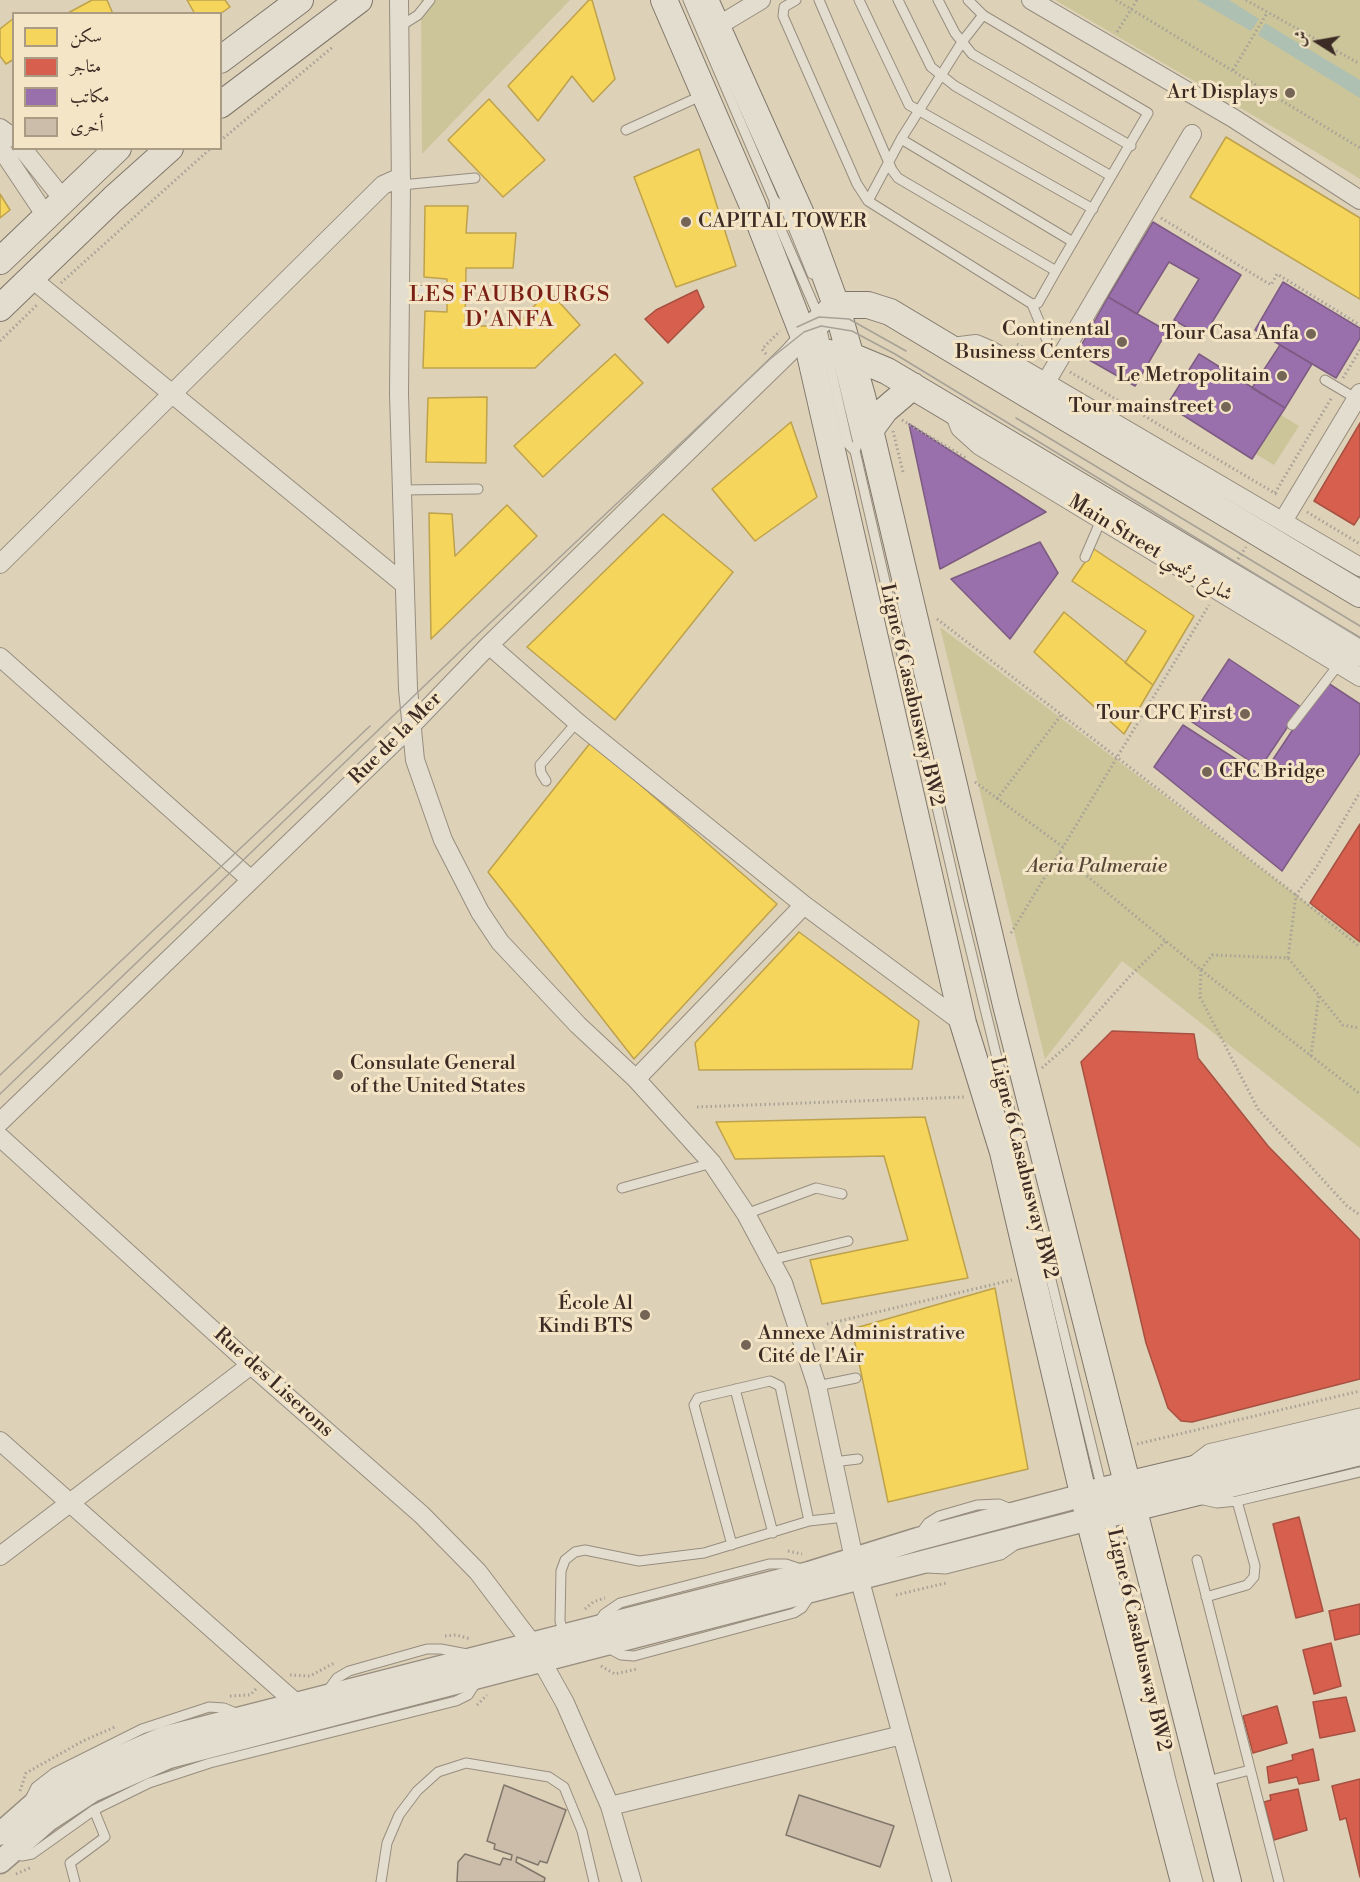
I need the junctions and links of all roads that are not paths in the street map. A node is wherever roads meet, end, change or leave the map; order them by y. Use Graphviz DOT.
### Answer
graph roads {
  1 [pos="300,0"];
  2 [pos="359,0"];
  3 [pos="399,0"];
  4 [pos="430,0"];
  5 [pos="664,0"];
  6 [pos="688,0"];
  7 [pos="705,0"];
  8 [pos="761,0"];
  9 [pos="796,0"];
  10 [pos="819,0"];
  11 [pos="859,0"];
  12 [pos="898,0"];
  13 [pos="938,0"];
  14 [pos="968,0"];
  15 [pos="1031,0"];
  16 [pos="983,15"];
  17 [pos="399,27"];
  18 [pos="716,27"];
  19 [pos="962,42"];
  20 [pos="222,58"];
  21 [pos="941,75"];
  22 [pos="705,94"];
  23 [pos="222,103"];
  24 [pos="919,112"];
  25 [pos="626,130"];
  26 [pos="1192,134"];
  27 [pos="901,139"];
  28 [pos="1131,146"];
  29 [pos="0,147"];
  30 [pos="23,150"];
  31 [pos="116,150"];
  32 [pos="168,150"];
  33 [pos="889,159"];
  34 [pos="1111,176"];
  35 [pos="475,178"];
  36 [pos="401,181"];
  37 [pos="1360,200"];
  38 [pos="868,201"];
  39 [pos="55,207"];
  40 [pos="1093,209"];
  41 [pos="1073,242"];
  42 [pos="0,261"];
  43 [pos="1056,271"];
  44 [pos="40,286"];
  45 [pos="400,290"];
  46 [pos="441,291"];
  47 [pos="1032,304"];
  48 [pos="0,308"];
  49 [pos="822,337"];
  50 [pos="952,347"];
  51 [pos="1057,365"];
  52 [pos="1325,381"];
  53 [pos="1046,382"];
  54 [pos="913,386"];
  55 [pos="172,394"];
  56 [pos="1358,396"];
  57 [pos="953,410"];
  58 [pos="871,429"];
  59 [pos="478,489"];
  60 [pos="402,490"];
  61 [pos="1101,520"];
  62 [pos="1283,522"];
  63 [pos="1085,557"];
  64 [pos="0,564"];
  65 [pos="1360,567"];
  66 [pos="1224,582"];
  67 [pos="404,584"];
  68 [pos="1360,594"];
  69 [pos="489,645"];
  70 [pos="0,657"];
  71 [pos="1350,659"];
  72 [pos="1360,677"];
  73 [pos="577,722"];
  74 [pos="1292,725"];
  75 [pos="411,726"];
  76 [pos="546,781"];
  77 [pos="250,879"];
  78 [pos="804,904"];
  79 [pos="963,1023"];
  80 [pos="636,1079"];
  81 [pos="0,1122"];
  82 [pos="0,1137"];
  83 [pos="712,1162"];
  84 [pos="622,1188"];
  85 [pos="842,1194"];
  86 [pos="746,1214"];
  87 [pos="848,1242"];
  88 [pos="771,1260"];
  89 [pos="251,1365"];
  90 [pos="856,1378"];
  91 [pos="817,1386"];
  92 [pos="735,1389"];
  93 [pos="1360,1413"];
  94 [pos="1360,1430"];
  95 [pos="0,1441"];
  96 [pos="1360,1452"];
  97 [pos="858,1459"];
  98 [pos="833,1462"];
  99 [pos="1360,1472"];
  100 [pos="1186,1483"];
  101 [pos="1130,1496"];
  102 [pos="1237,1501"];
  103 [pos="69,1502"];
  104 [pos="1099,1504"];
  105 [pos="845,1516"];
  106 [pos="809,1521"];
  107 [pos="773,1533"];
  108 [pos="732,1545"];
  109 [pos="0,1556"];
  110 [pos="1197,1560"];
  111 [pos="857,1569"];
  112 [pos="809,1574"];
  113 [pos="1206,1597"];
  114 [pos="562,1628"];
  115 [pos="598,1646"];
  116 [pos="537,1652"];
  117 [pos="480,1666"];
  118 [pos="296,1703"];
  119 [pos="902,1735"];
  120 [pos="1250,1770"];
  121 [pos="1203,1782"];
  122 [pos="610,1806"];
  123 [pos="94,1810"];
  124 [pos="5,1851"];
  125 [pos="75,1882"];
  126 [pos="381,1882"];
  127 [pos="594,1882"];
  128 [pos="632,1882"];
  129 [pos="942,1882"];
  130 [pos="1184,1882"];
  131 [pos="1198,1882"];
  132 [pos="1228,1882"];
  133 [pos="1279,1882"];
  1 -- 20 [label="main road"];
  2 -- 23 [label="main road"];
  3 -- 17 [label="street"];
  4 -- 17 [label="lane"];
  5 -- 22 [label="main road"];
  6 -- 49 [label="lane, Ligne 6 Casabusway BW2"];
  7 -- 18 [label="main road"];
  8 -- 18 [label="street"];
  9 -- 38 [label="lane"];
  10 -- 33 [label="lane"];
  11 -- 24 [label="lane"];
  12 -- 21 [label="lane"];
  13 -- 19 [label="lane"];
  14 -- 16 [label="lane"];
  15 -- 37 [label="street"];
  16 -- 19 [label="lane"];
  16 -- 28 [label="lane"];
  17 -- 36 [label="street"];
  18 -- 49 [label="main road"];
  19 -- 21 [label="lane"];
  19 -- 28 [label="lane"];
  21 -- 24 [label="lane"];
  21 -- 34 [label="lane"];
  22 -- 25 [label="lane"];
  22 -- 49 [label="main road"];
  24 -- 27 [label="lane"];
  24 -- 40 [label="lane"];
  26 -- 51 [label="street"];
  27 -- 33 [label="lane"];
  27 -- 41 [label="lane"];
  28 -- 34 [label="lane"];
  29 -- 39 [label="street"];
  30 -- 39 [label="street"];
  31 -- 39 [label="main road"];
  32 -- 44 [label="main road"];
  33 -- 38 [label="lane"];
  33 -- 43 [label="lane"];
  34 -- 40 [label="lane"];
  35 -- 36 [label="lane"];
  36 -- 45 [label="street"];
  36 -- 55 [label="street"];
  38 -- 47 [label="lane"];
  39 -- 42 [label="main road"];
  40 -- 41 [label="lane"];
  41 -- 43 [label="lane"];
  43 -- 47 [label="lane"];
  44 -- 48 [label="main road"];
  44 -- 55 [label="street"];
  45 -- 46 [label="lane"];
  45 -- 60 [label="street"];
  47 -- 51 [label="lane"];
  49 -- 50 [label="main road"];
  49 -- 54 [label="main road, Main Street شارع رئيسي"];
  49 -- 58 [label="main road"];
  49 -- 69 [label="street, Rue de la Mer"];
  49 -- 79 [label="main road"];
  49 -- 104 [label="lane, Ligne 6 Casabusway BW2"];
  50 -- 53 [label="street"];
  50 -- 68 [label="main road"];
  51 -- 53 [label="street"];
  52 -- 56 [label="lane"];
  53 -- 62 [label="street"];
  54 -- 57 [label="main road, Main Street شارع رئيسي"];
  54 -- 58 [label="main road"];
  55 -- 64 [label="street"];
  55 -- 67 [label="street"];
  56 -- 62 [label="street"];
  57 -- 61 [label="street, Main Street شارع رئيسي"];
  57 -- 66 [label="main road, Main Street شارع رئيسي"];
  58 -- 101 [label="main road"];
  59 -- 60 [label="lane"];
  60 -- 67 [label="street"];
  61 -- 63 [label="lane"];
  61 -- 66 [label="street, Main Street شارع رئيسي"];
  62 -- 65 [label="street"];
  66 -- 71 [label="main road, Main Street شارع رئيسي"];
  67 -- 75 [label="street"];
  69 -- 73 [label="street"];
  69 -- 75 [label="street, Rue de la Mer"];
  70 -- 77 [label="street"];
  71 -- 72 [label="street, Main Street شارع رئيسي"];
  71 -- 74 [label="lane"];
  73 -- 76 [label="lane"];
  73 -- 78 [label="street"];
  75 -- 77 [label="street, Rue de la Mer"];
  75 -- 80 [label="street"];
  77 -- 81 [label="street, Rue de la Mer"];
  78 -- 79 [label="street"];
  78 -- 80 [label="street"];
  79 -- 104 [label="main road"];
  80 -- 83 [label="street"];
  82 -- 89 [label="street, Rue des Liserons"];
  83 -- 84 [label="lane"];
  83 -- 86 [label="street"];
  85 -- 86 [label="lane"];
  86 -- 88 [label="street"];
  87 -- 88 [label="lane"];
  88 -- 91 [label="street"];
  89 -- 103 [label="street"];
  89 -- 116 [label="street, Rue des Liserons"];
  90 -- 91 [label="lane"];
  91 -- 98 [label="street"];
  92 -- 106 [label="lane"];
  92 -- 107 [label="lane"];
  92 -- 108 [label="lane"];
  93 -- 100 [label="lane"];
  94 -- 100 [label="main road"];
  95 -- 103 [label="street"];
  96 -- 100 [label="main road"];
  97 -- 98 [label="lane"];
  98 -- 105 [label="street"];
  99 -- 102 [label="lane"];
  100 -- 101 [label="main road"];
  100 -- 102 [label="lane"];
  101 -- 104 [label="main road"];
  101 -- 121 [label="main road"];
  102 -- 113 [label="lane"];
  103 -- 109 [label="street"];
  103 -- 118 [label="street"];
  104 -- 111 [label="street"];
  104 -- 111 [label="street"];
  104 -- 130 [label="main road"];
  104 -- 131 [label="lane, Ligne 6 Casabusway BW2"];
  105 -- 106 [label="lane"];
  105 -- 111 [label="street"];
  106 -- 107 [label="lane"];
  107 -- 108 [label="lane"];
  108 -- 114 [label="lane"];
  110 -- 113 [label="lane"];
  111 -- 112 [label="street"];
  111 -- 119 [label="street"];
  112 -- 115 [label="street"];
  112 -- 115 [label="lane"];
  113 -- 120 [label="lane"];
  114 -- 115 [label="street"];
  114 -- 116 [label="street"];
  115 -- 116 [label="street"];
  116 -- 117 [label="street"];
  116 -- 122 [label="street, Rue des Liserons"];
  117 -- 118 [label="street"];
  117 -- 123 [label="lane"];
  117 -- 124 [label="street"];
  118 -- 124 [label="street"];
  119 -- 122 [label="street"];
  119 -- 129 [label="street"];
  120 -- 121 [label="lane"];
  120 -- 133 [label="lane"];
  121 -- 132 [label="main road"];
  122 -- 128 [label="street, Rue des Liserons"];
  123 -- 124 [label="lane"];
  123 -- 125 [label="lane"];
  126 -- 127 [label="lane"];
}
